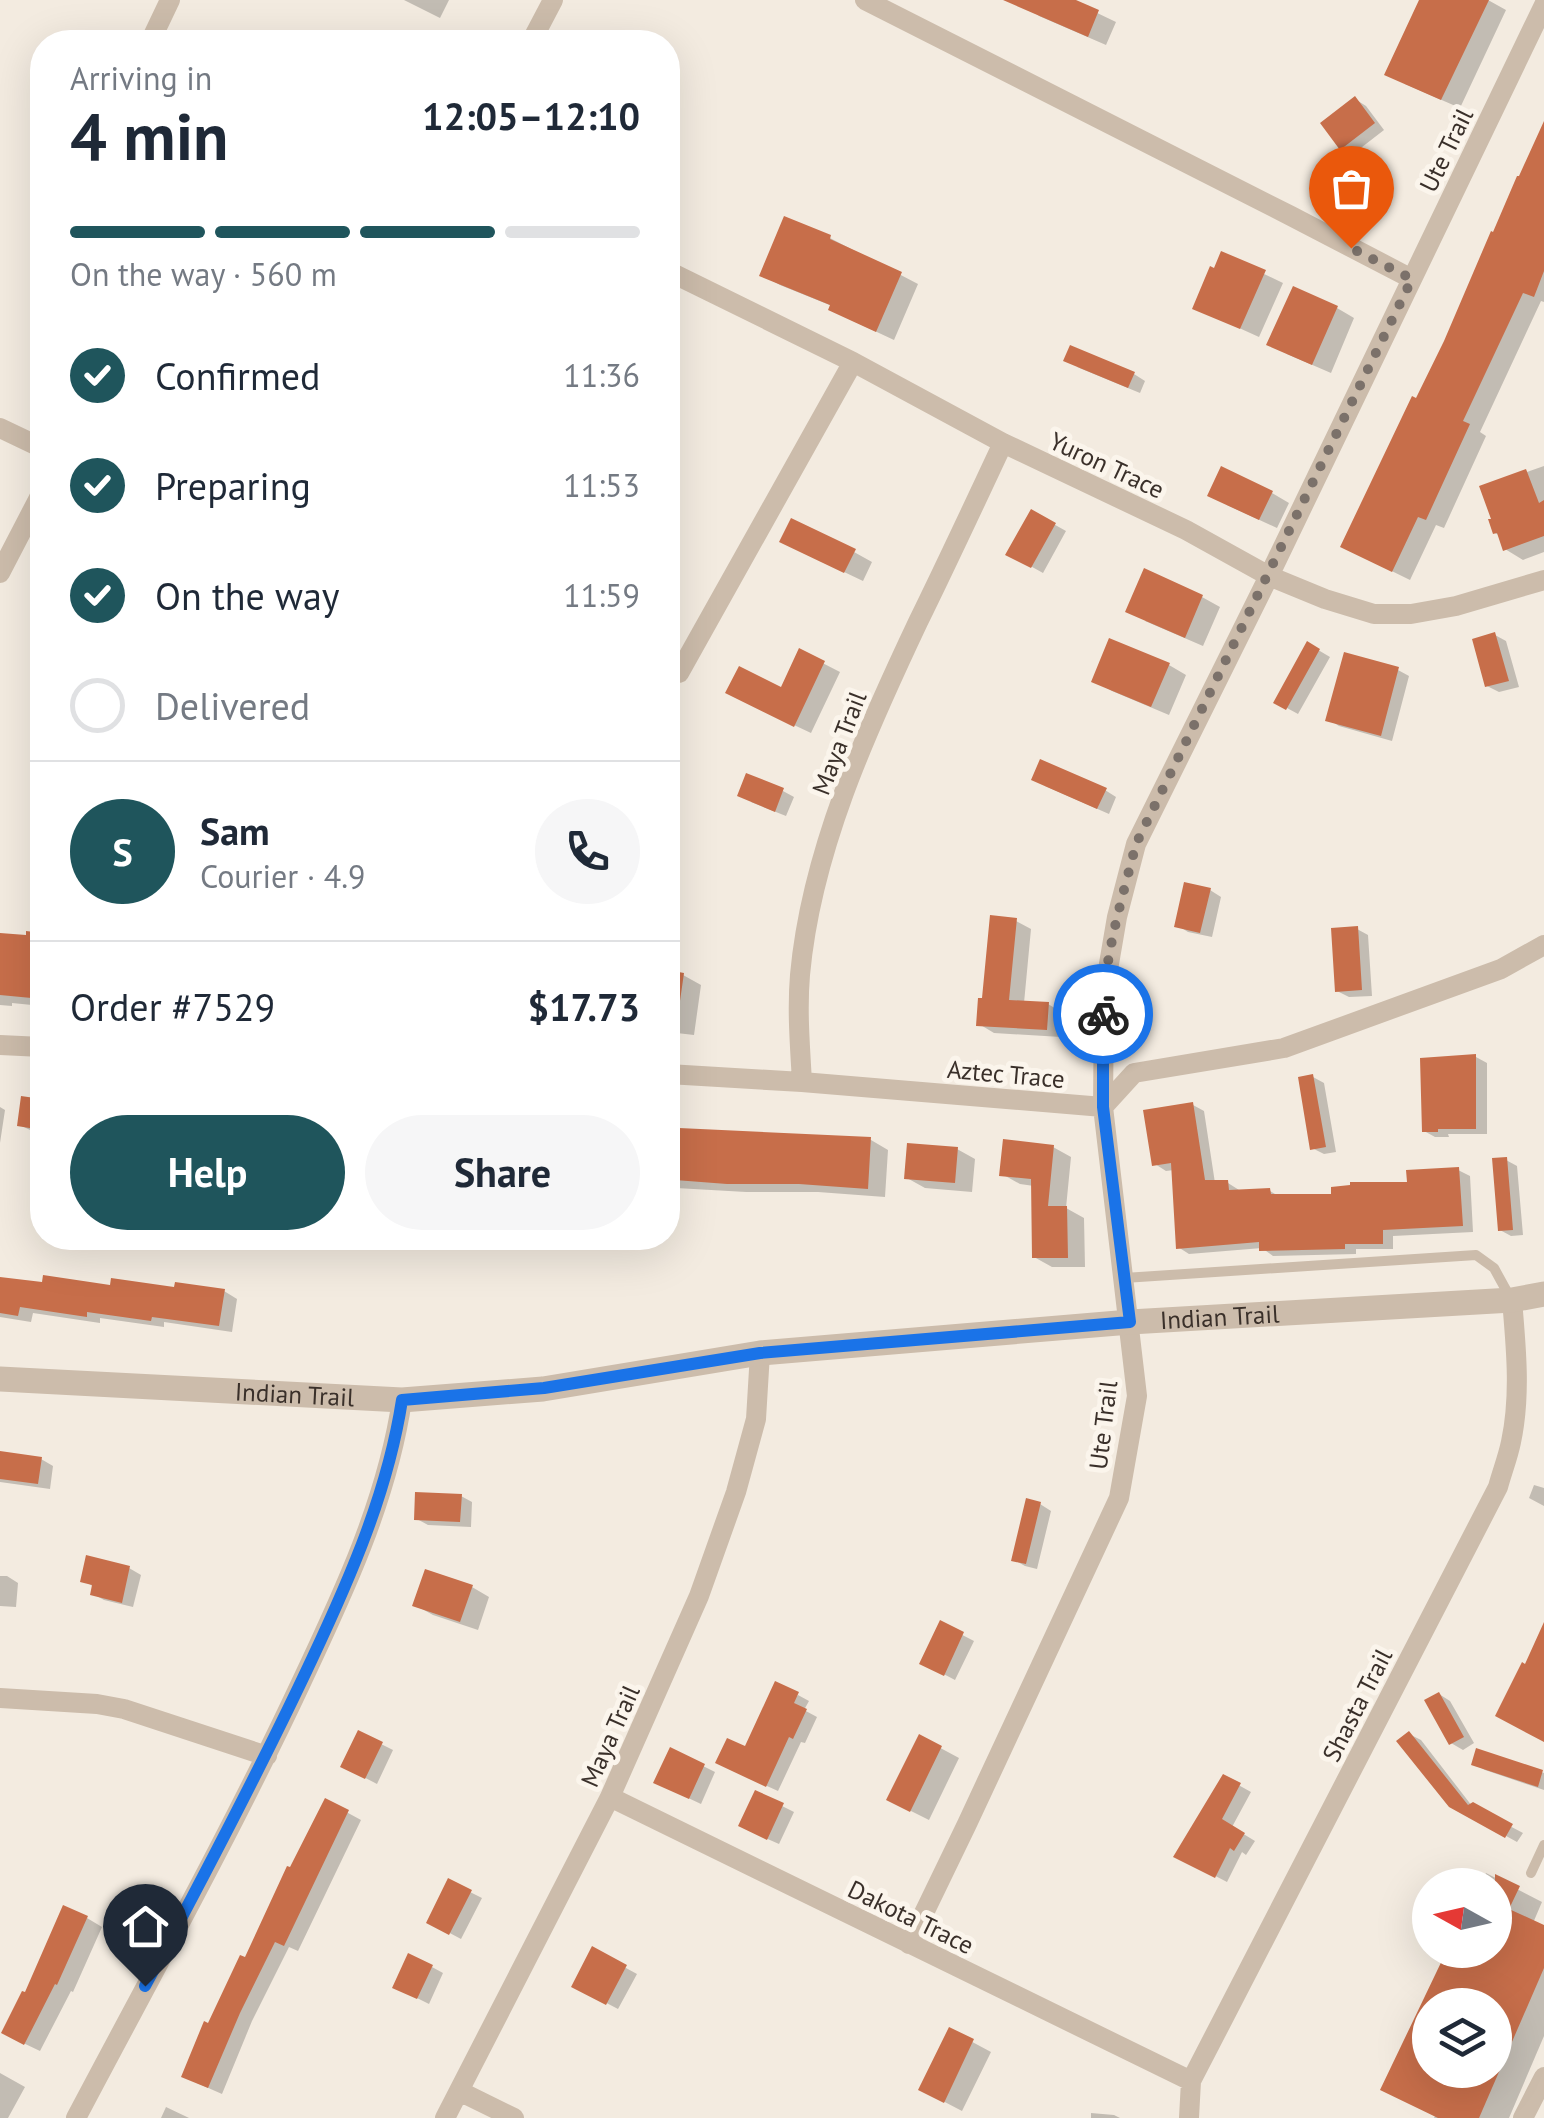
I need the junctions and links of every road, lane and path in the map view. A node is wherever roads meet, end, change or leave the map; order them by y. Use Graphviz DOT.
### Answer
graph roads {
  1 [pos="170,0"];
  2 [pos="552,0"];
  3 [pos="865,0"];
  4 [pos="1544,5"];
  5 [pos="156,30"];
  6 [pos="537,30"];
  7 [pos="680,277"];
  8 [pos="1412,279"];
  9 [pos="854,362"];
  10 [pos="0,428"];
  11 [pos="30,442"];
  12 [pos="1004,443"];
  13 [pos="30,515"];
  14 [pos="0,573"];
  15 [pos="1268,576"];
  16 [pos="1544,580"];
  17 [pos="680,671"];
  18 [pos="1544,945"];
  19 [pos="0,1045"];
  20 [pos="30,1046"];
  21 [pos="680,1075"];
  22 [pos="802,1082"];
  23 [pos="1103,1107"];
  24 [pos="1124,1278"];
  25 [pos="1544,1294"];
  26 [pos="1512,1300"];
  27 [pos="1130,1322"];
  28 [pos="760,1353"];
  29 [pos="0,1379"];
  30 [pos="402,1400"];
  31 [pos="0,1698"];
  32 [pos="267,1756"];
  33 [pos="610,1797"];
  34 [pos="1544,1845"];
  35 [pos="1532,1873"];
  36 [pos="908,1944"];
  37 [pos="1544,2076"];
  38 [pos="1190,2081"];
  39 [pos="459,2091"];
  40 [pos="76,2118"];
  41 [pos="445,2118"];
  42 [pos="514,2118"];
  43 [pos="1189,2118"];
  44 [pos="1523,2118"];
  1 -- 5 [label="street"];
  2 -- 6 [label="street"];
  3 -- 8 [label="street"];
  4 -- 8 [label="street, Ute Trail"];
  7 -- 9 [label="street, Yuron Trace"];
  8 -- 15 [label="street, Ute Trail"];
  9 -- 12 [label="street, Yuron Trace"];
  9 -- 17 [label="street"];
  10 -- 11 [label="street"];
  12 -- 15 [label="street, Yuron Trace"];
  12 -- 22 [label="street, Maya Trail"];
  13 -- 14 [label="street"];
  15 -- 16 [label="street, Yuron Trace"];
  15 -- 23 [label="street, Ute Trail"];
  18 -- 23 [label="street"];
  19 -- 20 [label="street"];
  21 -- 22 [label="street, Aztec Trace"];
  22 -- 23 [label="street, Aztec Trace"];
  23 -- 24 [label="street, Ute Trail"];
  24 -- 26 [label="lane"];
  24 -- 27 [label="street, Ute Trail"];
  25 -- 26 [label="street, Indian Trail"];
  26 -- 27 [label="street, Indian Trail"];
  26 -- 38 [label="street, Shasta Trail"];
  27 -- 28 [label="street, Indian Trail"];
  27 -- 36 [label="street, Ute Trail"];
  28 -- 30 [label="street, Indian Trail"];
  28 -- 33 [label="street, Maya Trail"];
  29 -- 30 [label="street, Indian Trail"];
  30 -- 32 [label="street"];
  31 -- 32 [label="street"];
  32 -- 40 [label="street"];
  33 -- 36 [label="street, Dakota Trace"];
  33 -- 39 [label="street, Maya Trail"];
  34 -- 35 [label="lane"];
  36 -- 38 [label="street, Dakota Trace"];
  37 -- 44 [label="street"];
  38 -- 43 [label="street, Shasta Trail"];
  39 -- 41 [label="street, Maya Trail"];
  39 -- 42 [label="street"];
}
